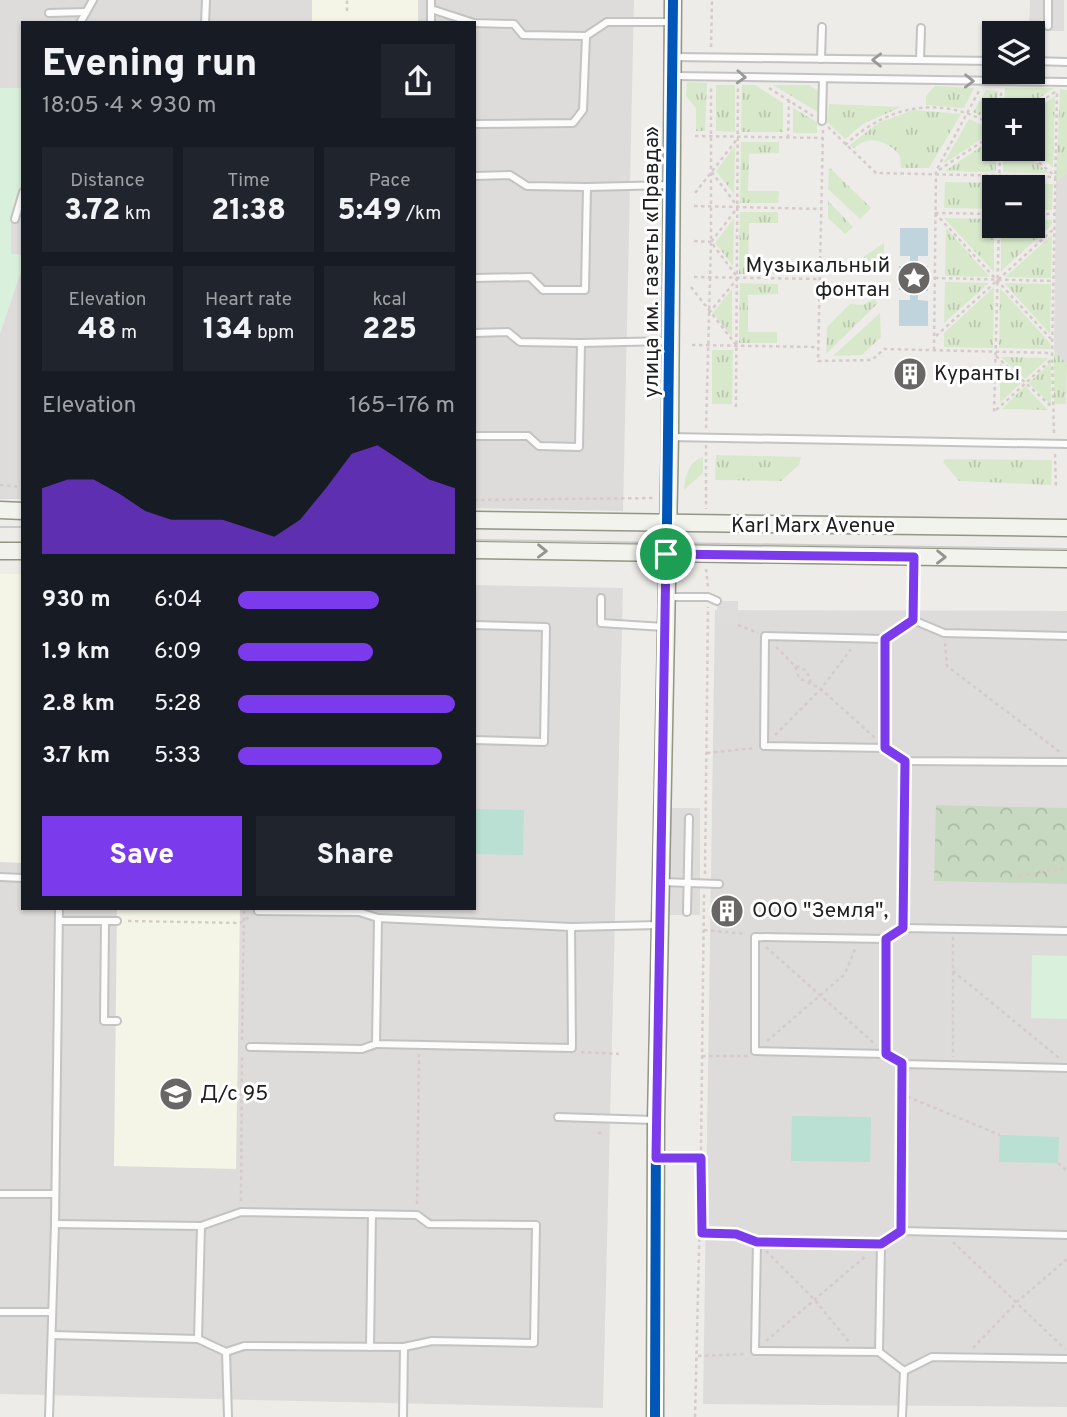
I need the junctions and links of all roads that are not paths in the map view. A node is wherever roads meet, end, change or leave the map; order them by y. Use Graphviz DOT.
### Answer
graph roads {
  1 [pos="93,0"];
  2 [pos="206,0"];
  3 [pos="431,0"];
  4 [pos="673,0"];
  5 [pos="1048,0"];
  6 [pos="431,9"];
  7 [pos="86,12"];
  8 [pos="49,13"];
  9 [pos="81,21"];
  10 [pos="205,21"];
  11 [pos="430,21"];
  12 [pos="468,21"];
  13 [pos="673,22"];
  14 [pos="476,23"];
  15 [pos="1048,26"];
  16 [pos="821,27"];
  17 [pos="921,27"];
  18 [pos="586,36"];
  19 [pos="673,57"];
  20 [pos="821,59"];
  21 [pos="920,60"];
  22 [pos="982,61"];
  23 [pos="1045,61"];
  24 [pos="1067,62"];
  25 [pos="673,76"];
  26 [pos="823,79"];
  27 [pos="1067,82"];
  28 [pos="822,121"];
  29 [pos="476,124"];
  30 [pos="476,176"];
  31 [pos="672,185"];
  32 [pos="587,187"];
  33 [pos="21,199"];
  34 [pos="15,219"];
  35 [pos="476,278"];
  36 [pos="476,332"];
  37 [pos="671,341"];
  38 [pos="580,343"];
  39 [pos="476,436"];
  40 [pos="670,437"];
  41 [pos="1067,444"];
  42 [pos="0,510"];
  43 [pos="21,510"];
  44 [pos="476,520"];
  45 [pos="667,524"];
  46 [pos="1067,528"];
  47 [pos="476,550"];
  48 [pos="0,551"];
  49 [pos="21,551"];
  50 [pos="666,554"];
  51 [pos="914,557"];
  52 [pos="1067,559"];
  53 [pos="666,597"];
  54 [pos="601,598"];
  55 [pos="718,601"];
  56 [pos="913,620"];
  57 [pos="476,625"];
  58 [pos="666,627"];
  59 [pos="1067,636"];
  60 [pos="885,639"];
  61 [pos="476,740"];
  62 [pos="885,748"];
  63 [pos="1067,760"];
  64 [pos="905,761"];
  65 [pos="689,818"];
  66 [pos="0,877"];
  67 [pos="21,877"];
  68 [pos="904,878"];
  69 [pos="661,882"];
  70 [pos="687,883"];
  71 [pos="719,884"];
  72 [pos="59,910"];
  73 [pos="258,911"];
  74 [pos="687,912"];
  75 [pos="378,918"];
  76 [pos="59,920"];
  77 [pos="117,921"];
  78 [pos="105,922"];
  79 [pos="659,925"];
  80 [pos="571,926"];
  81 [pos="1067,931"];
  82 [pos="886,939"];
  83 [pos="117,1021"];
  84 [pos="376,1044"];
  85 [pos="250,1047"];
  86 [pos="886,1054"];
  87 [pos="1067,1066"];
  88 [pos="558,1117"];
  89 [pos="656,1120"];
  90 [pos="656,1158"];
  91 [pos="701,1158"];
  92 [pos="0,1194"];
  93 [pos="55,1194"];
  94 [pos="372,1213"];
  95 [pos="55,1224"];
  96 [pos="201,1226"];
  97 [pos="1067,1235"];
  98 [pos="881,1244"];
  99 [pos="0,1312"];
  100 [pos="52,1312"];
  101 [pos="52,1335"];
  102 [pos="198,1339"];
  103 [pos="370,1347"];
  104 [pos="404,1347"];
  105 [pos="226,1352"];
  106 [pos="879,1352"];
  107 [pos="1067,1359"];
  108 [pos="904,1371"];
  109 [pos="49,1417"];
  110 [pos="228,1417"];
  111 [pos="403,1417"];
  112 [pos="655,1417"];
  113 [pos="902,1417"];
  1 -- 7 [label="lane"];
  2 -- 10 [label="lane"];
  3 -- 6 [label="lane"];
  4 -- 13 [label="street, улица им. газеты «Правда»"];
  5 -- 15 [label="lane"];
  6 -- 11 [label="lane"];
  6 -- 12 [label="lane"];
  7 -- 8 [label="lane"];
  7 -- 9 [label="lane"];
  13 -- 18 [label="lane"];
  13 -- 19 [label="street, улица им. газеты «Правда»"];
  14 -- 18 [label="lane"];
  16 -- 20 [label="lane"];
  17 -- 21 [label="lane"];
  18 -- 29 [label="lane"];
  19 -- 20 [label="lane"];
  19 -- 25 [label="street, улица им. газеты «Правда»"];
  21 -- 20 [label="lane, one-way"];
  21 -- 22 [label="lane"];
  23 -- 24 [label="lane"];
  25 -- 26 [label="lane, one-way"];
  25 -- 31 [label="street, улица им. газеты «Правда»"];
  26 -- 27 [label="lane, one-way"];
  26 -- 28 [label="lane"];
  30 -- 32 [label="lane"];
  31 -- 32 [label="lane"];
  31 -- 37 [label="street, улица им. газеты «Правда»"];
  32 -- 35 [label="lane"];
  33 -- 34 [label="lane"];
  36 -- 38 [label="lane"];
  37 -- 38 [label="lane"];
  37 -- 40 [label="street, улица им. газеты «Правда»"];
  38 -- 39 [label="lane"];
  40 -- 41 [label="lane"];
  40 -- 45 [label="street, улица им. газеты «Правда»"];
  42 -- 43 [label="street"];
  44 -- 45 [label="street, Karl Marx Avenue"];
  45 -- 46 [label="street, Karl Marx Avenue"];
  45 -- 50 [label="street, улица им. газеты «Правда»"];
  47 -- 50 [label="street, Karl Marx Avenue, one-way"];
  48 -- 49 [label="street"];
  50 -- 51 [label="street, Karl Marx Avenue"];
  50 -- 53 [label="street, улица им. газеты «Правда»"];
  51 -- 52 [label="street, Karl Marx Avenue, one-way"];
  51 -- 56 [label="lane"];
  53 -- 55 [label="lane"];
  53 -- 58 [label="street, улица им. газеты «Правда»"];
  54 -- 58 [label="lane"];
  56 -- 59 [label="lane"];
  56 -- 60 [label="lane"];
  57 -- 61 [label="lane"];
  58 -- 69 [label="street, улица им. газеты «Правда»"];
  60 -- 62 [label="lane"];
  60 -- 62 [label="lane"];
  62 -- 64 [label="lane"];
  63 -- 64 [label="lane"];
  64 -- 68 [label="lane"];
  65 -- 70 [label="lane"];
  66 -- 67 [label="lane"];
  69 -- 70 [label="lane"];
  69 -- 79 [label="street, улица им. газеты «Правда»"];
  70 -- 71 [label="lane"];
  70 -- 74 [label="lane"];
  72 -- 76 [label="lane"];
  73 -- 75 [label="lane"];
  75 -- 80 [label="lane"];
  75 -- 84 [label="lane"];
  76 -- 78 [label="lane"];
  76 -- 93 [label="lane"];
  77 -- 78 [label="lane"];
  78 -- 83 [label="lane"];
  79 -- 80 [label="lane"];
  79 -- 89 [label="street, улица им. газеты «Правда»"];
  80 -- 84 [label="lane"];
  81 -- 82 [label="lane"];
  82 -- 86 [label="lane"];
  82 -- 86 [label="lane"];
  84 -- 85 [label="lane"];
  86 -- 87 [label="lane"];
  88 -- 89 [label="lane"];
  89 -- 90 [label="street, улица им. газеты «Правда»"];
  90 -- 91 [label="lane"];
  90 -- 112 [label="street, улица им. газеты «Правда»"];
  92 -- 93 [label="lane"];
  93 -- 95 [label="lane"];
  94 -- 96 [label="lane"];
  94 -- 103 [label="lane"];
  94 -- 104 [label="lane"];
  95 -- 96 [label="lane"];
  95 -- 100 [label="lane"];
  96 -- 102 [label="lane"];
  97 -- 98 [label="lane"];
  98 -- 106 [label="lane"];
  98 -- 106 [label="lane"];
  99 -- 100 [label="lane"];
  100 -- 101 [label="lane"];
  101 -- 102 [label="lane"];
  101 -- 109 [label="lane"];
  102 -- 105 [label="lane"];
  103 -- 104 [label="lane"];
  103 -- 105 [label="lane"];
  104 -- 111 [label="lane"];
  105 -- 110 [label="lane"];
  106 -- 108 [label="lane"];
  107 -- 108 [label="lane"];
  108 -- 113 [label="lane"];
}
